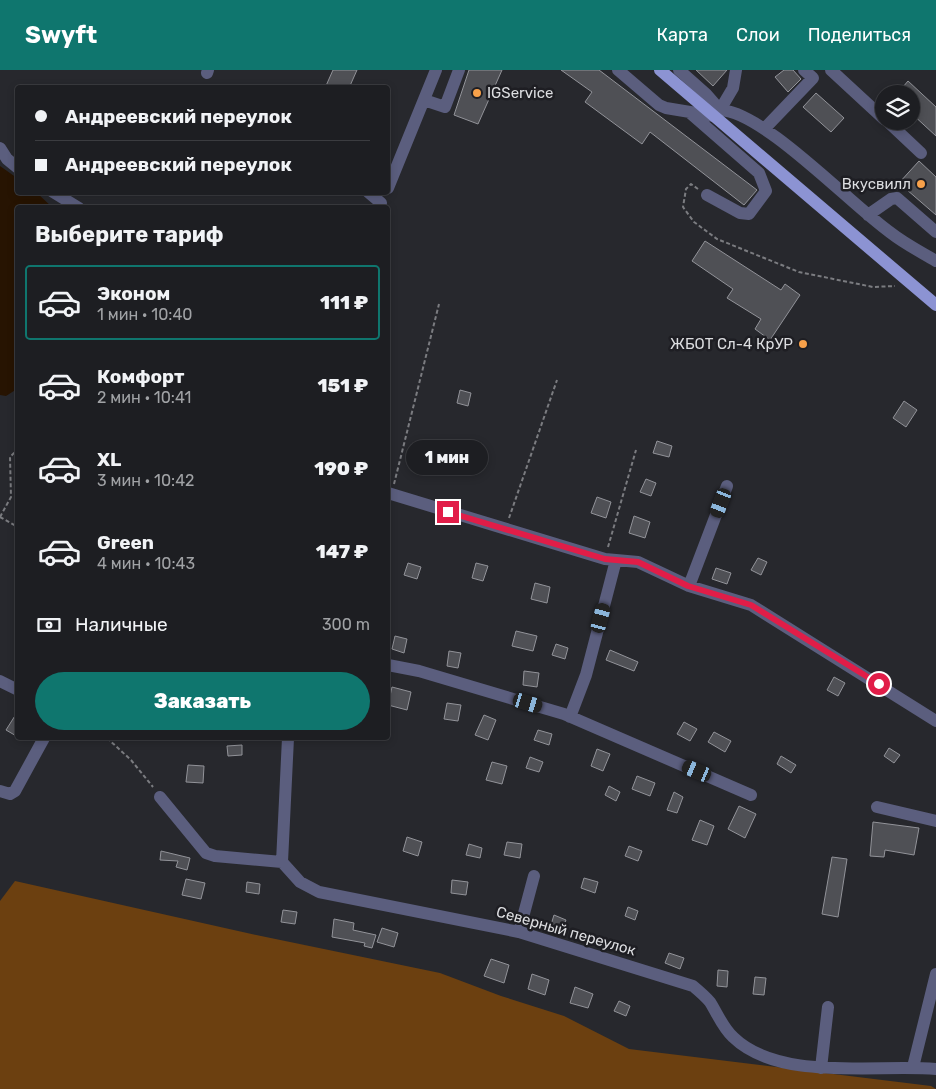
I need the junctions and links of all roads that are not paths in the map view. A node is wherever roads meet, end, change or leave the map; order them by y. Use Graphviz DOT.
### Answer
graph roads {
  1 [pos="436,70"];
  2 [pos="459,70"];
  3 [pos="618,70"];
  4 [pos="660,70"];
  5 [pos="679,70"];
  6 [pos="736,70"];
  7 [pos="831,70"];
  8 [pos="812,73"];
  9 [pos="424,100"];
  10 [pos="875,110"];
  11 [pos="687,111"];
  12 [pos="716,113"];
  13 [pos="765,128"];
  14 [pos="897,130"];
  15 [pos="0,148"];
  16 [pos="921,153"];
  17 [pos="15,166"];
  18 [pos="390,183"];
  19 [pos="58,195"];
  20 [pos="707,195"];
  21 [pos="74,205"];
  22 [pos="868,214"];
  23 [pos="936,232"];
  24 [pos="936,262"];
  25 [pos="936,305"];
  26 [pos="727,486"];
  27 [pos="390,493"];
  28 [pos="610,559"];
  29 [pos="688,586"];
  30 [pos="390,665"];
  31 [pos="0,681"];
  32 [pos="15,688"];
  33 [pos="570,717"];
  34 [pos="936,721"];
  35 [pos="43,740"];
  36 [pos="288,740"];
  37 [pos="0,792"];
  38 [pos="751,795"];
  39 [pos="160,798"];
  40 [pos="877,807"];
  41 [pos="936,821"];
  42 [pos="282,862"];
  43 [pos="534,876"];
  44 [pos="519,932"];
  45 [pos="936,974"];
  46 [pos="828,1007"];
  47 [pos="913,1067"];
  48 [pos="821,1068"];
  49 [pos="936,1070"];
  1 -- 9 [label="street"];
  2 -- 9 [label="street"];
  3 -- 11 [label="street"];
  4 -- 12 [label="main road"];
  5 -- 12 [label="street"];
  6 -- 12 [label="street"];
  7 -- 10 [label="street"];
  8 -- 13 [label="street"];
  9 -- 18 [label="street"];
  11 -- 12 [label="street"];
  11 -- 20 [label="street"];
  12 -- 13 [label="street"];
  12 -- 25 [label="main road"];
  13 -- 22 [label="street"];
  14 -- 16 [label="street"];
  15 -- 17 [label="street"];
  19 -- 21 [label="street"];
  22 -- 23 [label="street"];
  22 -- 24 [label="street"];
  26 -- 29 [label="street"];
  27 -- 28 [label="street"];
  28 -- 29 [label="street"];
  28 -- 33 [label="street"];
  29 -- 34 [label="street"];
  30 -- 33 [label="street"];
  31 -- 32 [label="street"];
  33 -- 38 [label="street"];
  35 -- 37 [label="street"];
  36 -- 42 [label="street"];
  39 -- 42 [label="street"];
  40 -- 41 [label="street"];
  42 -- 44 [label="street, Северный переулок"];
  43 -- 44 [label="street"];
  44 -- 48 [label="street, Северный переулок"];
  45 -- 47 [label="street"];
  46 -- 48 [label="street"];
  47 -- 48 [label="street, Северный переулок"];
  47 -- 49 [label="street, Северный переулок"];
}
